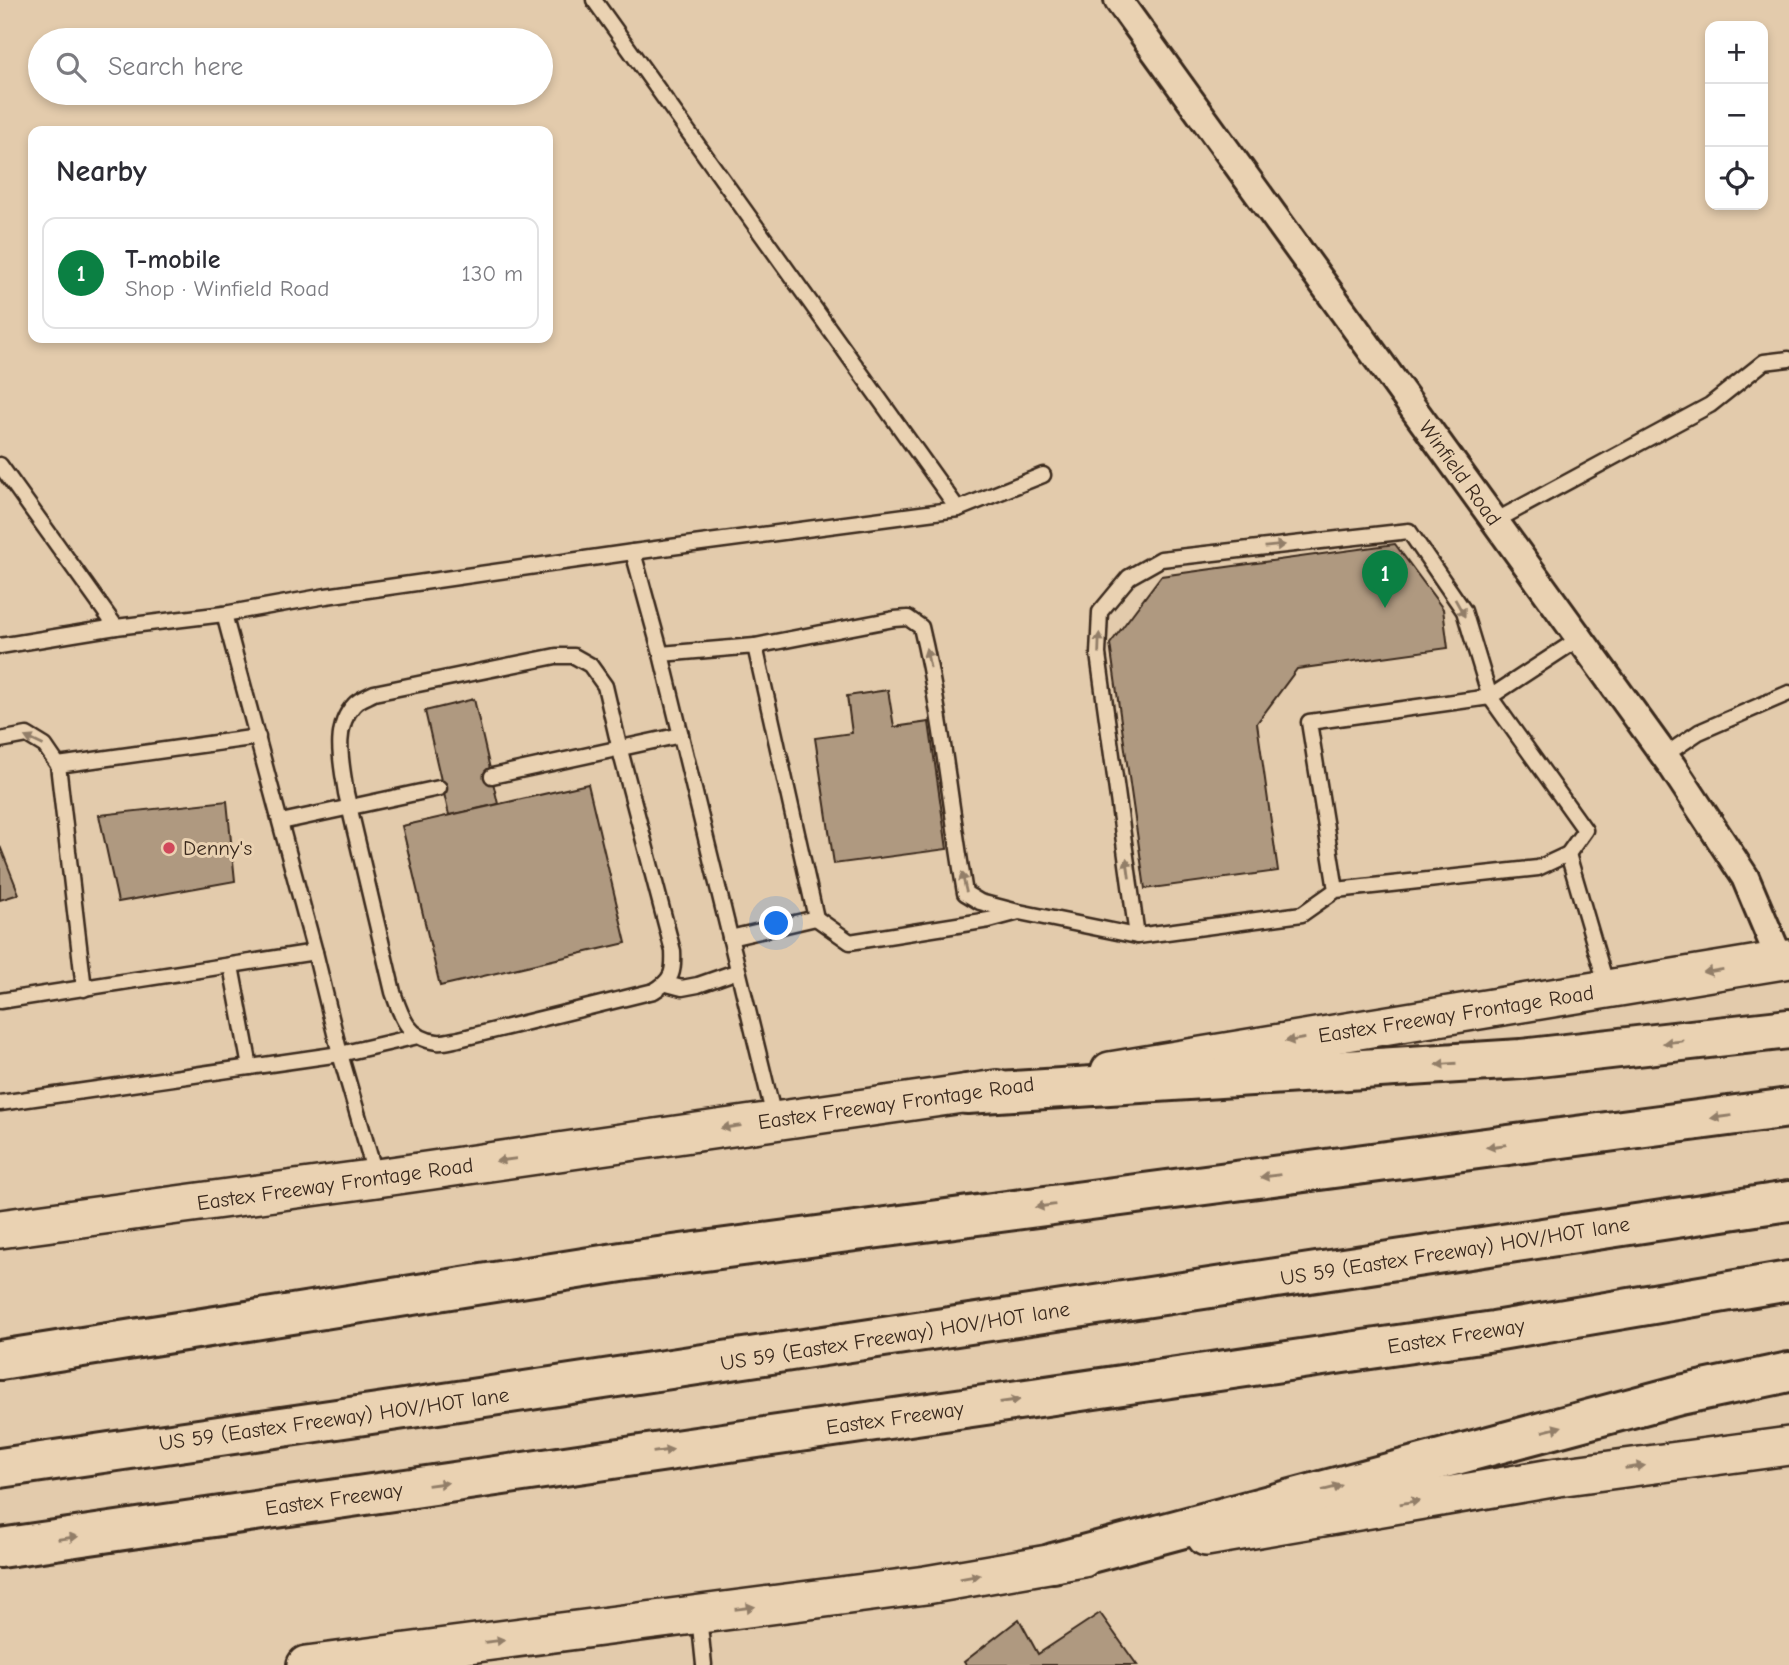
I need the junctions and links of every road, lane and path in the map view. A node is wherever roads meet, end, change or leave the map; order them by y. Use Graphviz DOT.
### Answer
graph roads {
  1 [pos="594,0"];
  2 [pos="1118,0"];
  3 [pos="1789,359"];
  4 [pos="0,466"];
  5 [pos="1043,475"];
  6 [pos="958,509"];
  7 [pos="1495,521"];
  8 [pos="633,552"];
  9 [pos="224,614"];
  10 [pos="116,628"];
  11 [pos="1580,638"];
  12 [pos="0,646"];
  13 [pos="755,646"];
  14 [pos="661,654"];
  15 [pos="1789,693"];
  16 [pos="1490,697"];
  17 [pos="681,735"];
  18 [pos="258,737"];
  19 [pos="0,740"];
  20 [pos="620,750"];
  21 [pos="1665,755"];
  22 [pos="58,765"];
  23 [pos="492,776"];
  24 [pos="439,788"];
  25 [pos="350,807"];
  26 [pos="281,822"];
  27 [pos="1568,854"];
  28 [pos="1336,890"];
  29 [pos="1019,912"];
  30 [pos="816,918"];
  31 [pos="1137,936"];
  32 [pos="730,938"];
  33 [pos="315,952"];
  34 [pos="1785,960"];
  35 [pos="231,966"];
  36 [pos="738,971"];
  37 [pos="667,984"];
  38 [pos="83,989"];
  39 [pos="1607,989"];
  40 [pos="0,1001"];
  41 [pos="1789,1028"];
  42 [pos="418,1037"];
  43 [pos="340,1054"];
  44 [pos="250,1067"];
  45 [pos="967,1094"];
  46 [pos="0,1103"];
  47 [pos="1789,1108"];
  48 [pos="775,1121"];
  49 [pos="377,1178"];
  50 [pos="1789,1201"];
  51 [pos="0,1230"];
  52 [pos="1789,1281"];
  53 [pos="0,1360"];
  54 [pos="1789,1372"];
  55 [pos="1789,1446"];
  56 [pos="0,1468"];
  57 [pos="0,1548"];
  58 [pos="1053,1563"];
  59 [pos="699,1614"];
  60 [pos="393,1660"];
  61 [pos="306,1665"];
  62 [pos="704,1665"];
  1 -- 6 [label="lane"];
  2 -- 7 [label="street, Winfield Road"];
  3 -- 7 [label="lane"];
  4 -- 10 [label="lane"];
  5 -- 6 [label="lane"];
  6 -- 8 [label="lane"];
  7 -- 11 [label="street, Winfield Road"];
  8 -- 9 [label="lane"];
  8 -- 14 [label="lane"];
  9 -- 10 [label="lane"];
  9 -- 18 [label="lane"];
  10 -- 12 [label="lane"];
  11 -- 16 [label="lane"];
  11 -- 21 [label="street, Winfield Road"];
  13 -- 14 [label="lane"];
  29 -- 13 [label="lane, one-way"];
  13 -- 30 [label="lane"];
  14 -- 17 [label="lane"];
  15 -- 21 [label="lane"];
  16 -- 27 [label="lane"];
  16 -- 28 [label="lane"];
  31 -- 16 [label="lane, one-way"];
  17 -- 20 [label="lane"];
  17 -- 32 [label="lane"];
  18 -- 22 [label="lane"];
  18 -- 26 [label="lane"];
  22 -- 19 [label="lane, one-way"];
  20 -- 23 [label="lane"];
  20 -- 25 [label="lane"];
  20 -- 37 [label="lane"];
  21 -- 34 [label="street, Winfield Road"];
  22 -- 38 [label="lane"];
  24 -- 25 [label="lane"];
  25 -- 26 [label="lane"];
  25 -- 42 [label="lane"];
  26 -- 33 [label="lane"];
  27 -- 28 [label="lane"];
  27 -- 39 [label="lane"];
  28 -- 31 [label="lane"];
  29 -- 30 [label="lane"];
  29 -- 31 [label="lane"];
  30 -- 32 [label="lane"];
  32 -- 36 [label="lane"];
  33 -- 35 [label="lane"];
  33 -- 43 [label="lane"];
  34 -- 39 [label="main road, Eastex Freeway Frontage Road, one-way"];
  35 -- 38 [label="lane"];
  35 -- 44 [label="lane"];
  36 -- 37 [label="lane"];
  36 -- 48 [label="lane"];
  37 -- 42 [label="lane"];
  38 -- 40 [label="lane"];
  39 -- 45 [label="main road, Eastex Freeway Frontage Road, one-way"];
  41 -- 45 [label="highway, one-way"];
  42 -- 43 [label="lane"];
  43 -- 44 [label="lane"];
  43 -- 49 [label="lane"];
  44 -- 46 [label="lane"];
  45 -- 48 [label="main road, Eastex Freeway Frontage Road"];
  47 -- 53 [label="highway, one-way"];
  48 -- 49 [label="main road, Eastex Freeway Frontage Road, one-way"];
  49 -- 51 [label="main road, Eastex Freeway Frontage Road"];
  50 -- 56 [label="highway, US 59 (Eastex Freeway) HOV/HOT lane"];
  57 -- 52 [label="highway, Eastex Freeway, one-way"];
  58 -- 54 [label="highway, one-way"];
  58 -- 55 [label="main road, one-way"];
  59 -- 58 [label="main road, one-way"];
  60 -- 59 [label="main road, one-way"];
  59 -- 62 [label="lane"];
  60 -- 61 [label="main road"];
}
